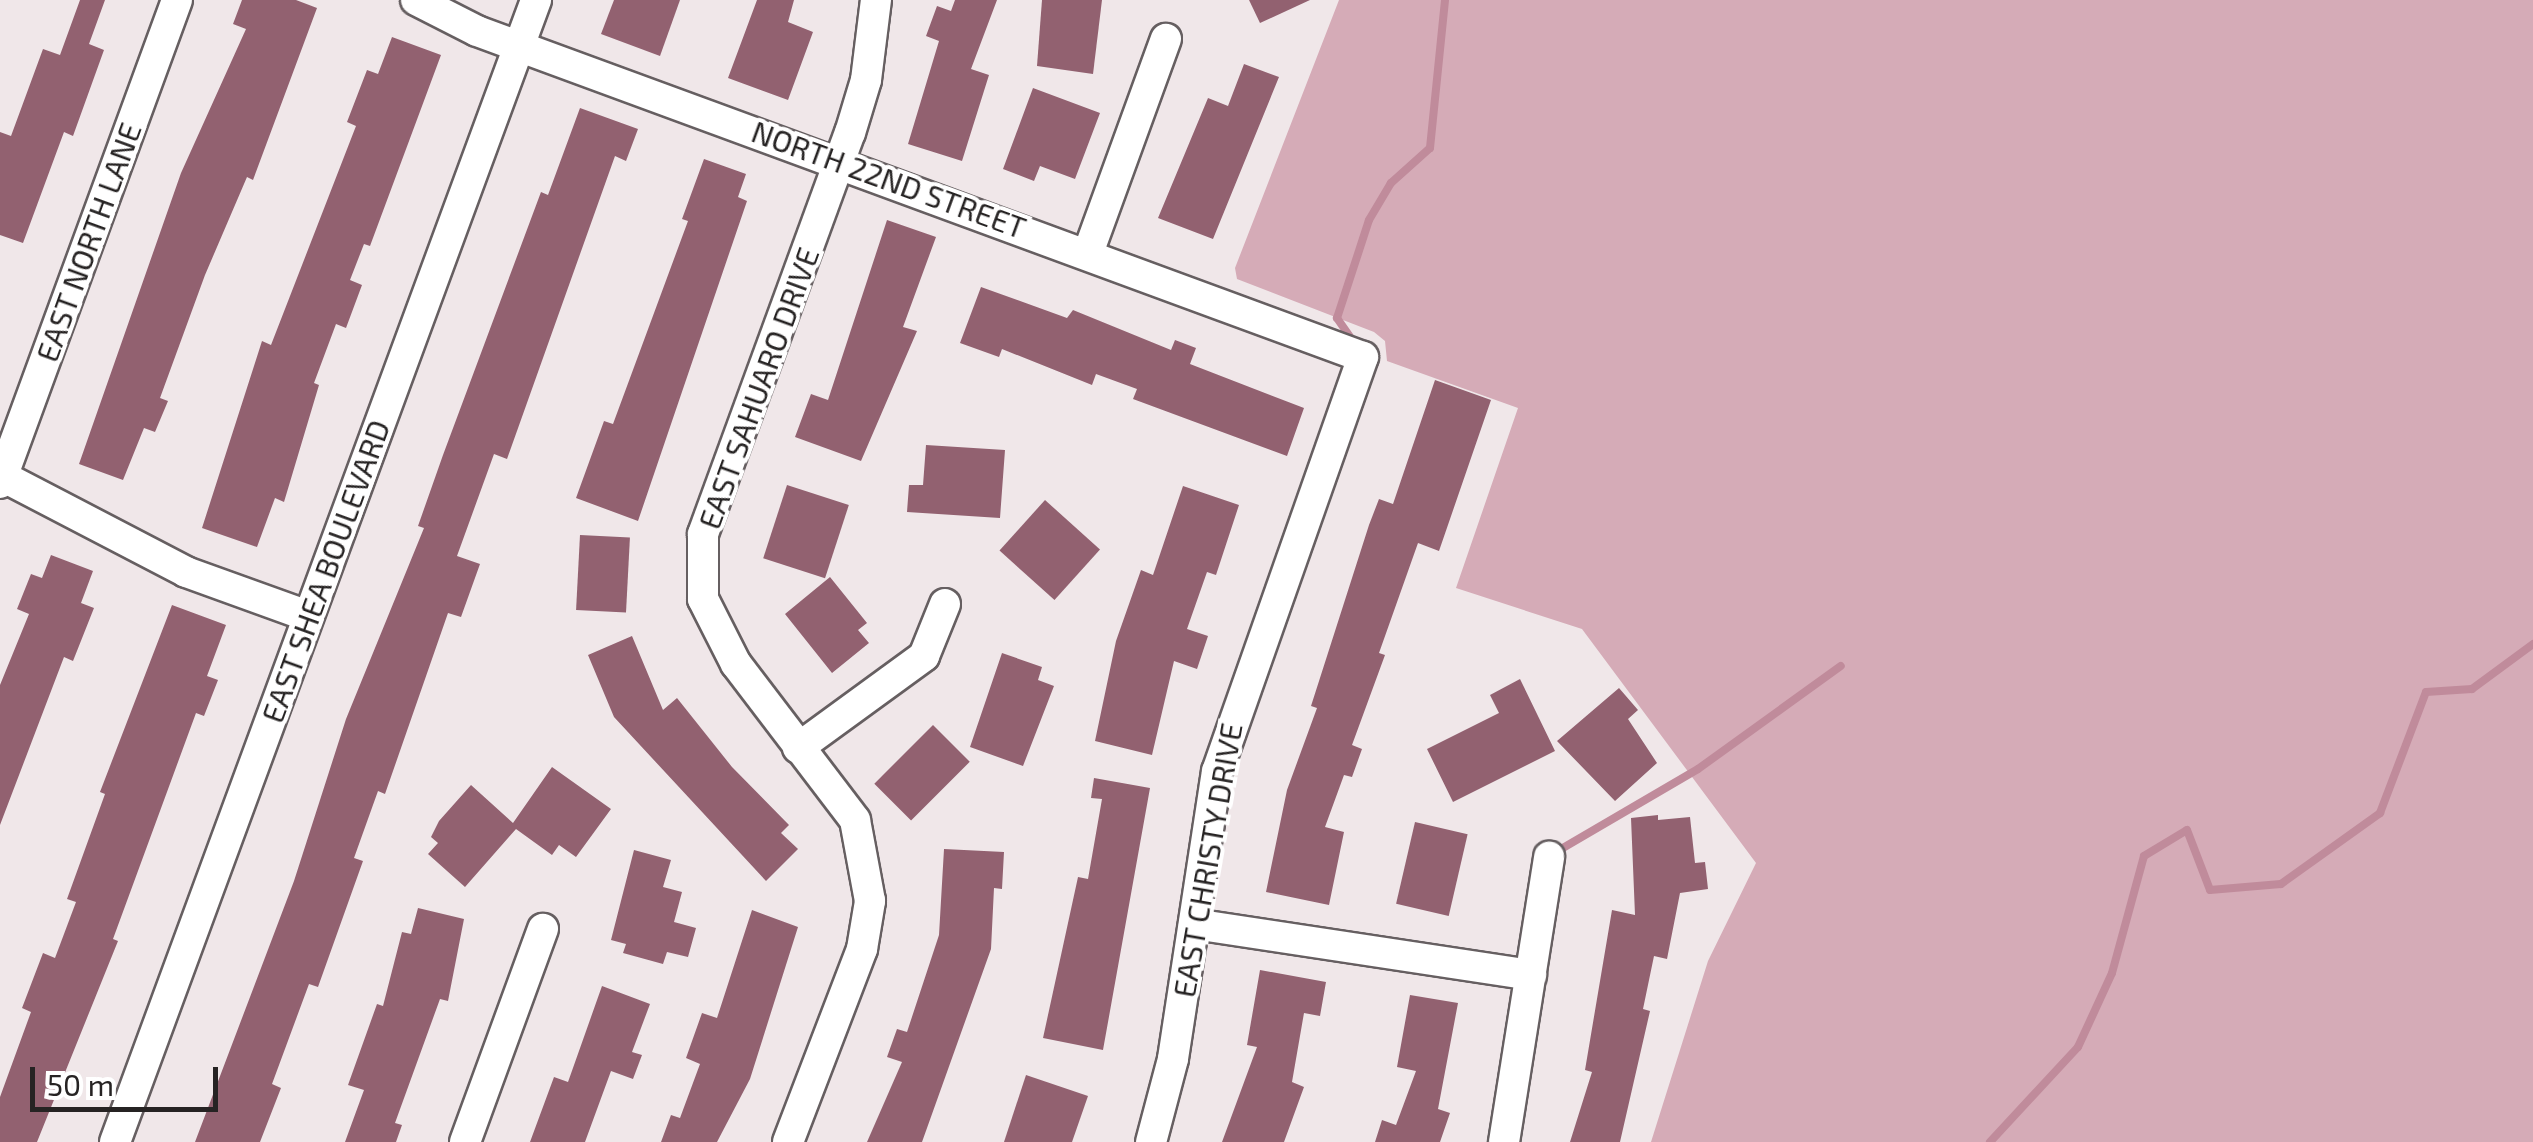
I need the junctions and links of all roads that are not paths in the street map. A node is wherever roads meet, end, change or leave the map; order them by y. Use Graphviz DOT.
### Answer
graph roads {
  1 [pos="177,0"];
  2 [pos="416,0"];
  3 [pos="536,0"];
  4 [pos="876,0"];
  5 [pos="1166,39"];
  6 [pos="520,46"];
  7 [pos="840,160"];
  8 [pos="1088,252"];
  9 [pos="1363,357"];
  10 [pos="1,478"];
  11 [pos="945,604"];
  12 [pos="308,616"];
  13 [pos="798,748"];
  14 [pos="1549,857"];
  15 [pos="1194,924"];
  16 [pos="543,928"];
  17 [pos="1531,975"];
  18 [pos="115,1142"];
  19 [pos="465,1142"];
  20 [pos="788,1142"];
  21 [pos="1150,1142"];
  22 [pos="1504,1142"];
  1 -- 10 [label="street, EAST NORTH LANE"];
  2 -- 6 [label="street, NORTH 22ND STREET"];
  3 -- 6 [label="street, EAST SHEA BOULEVARD"];
  4 -- 7 [label="street, EAST SAHUARO DRIVE"];
  5 -- 8 [label="street"];
  6 -- 7 [label="street, NORTH 22ND STREET"];
  6 -- 12 [label="street, EAST SHEA BOULEVARD"];
  7 -- 8 [label="street, NORTH 22ND STREET"];
  7 -- 13 [label="street, EAST SAHUARO DRIVE"];
  8 -- 9 [label="street, NORTH 22ND STREET"];
  9 -- 15 [label="street, EAST CHRISTY DRIVE"];
  10 -- 12 [label="street"];
  11 -- 13 [label="street"];
  12 -- 18 [label="street, EAST SHEA BOULEVARD"];
  13 -- 20 [label="street, EAST SAHUARO DRIVE"];
  14 -- 17 [label="street"];
  15 -- 17 [label="street"];
  15 -- 21 [label="street, EAST CHRISTY DRIVE"];
  16 -- 19 [label="street"];
  17 -- 22 [label="street"];
}
